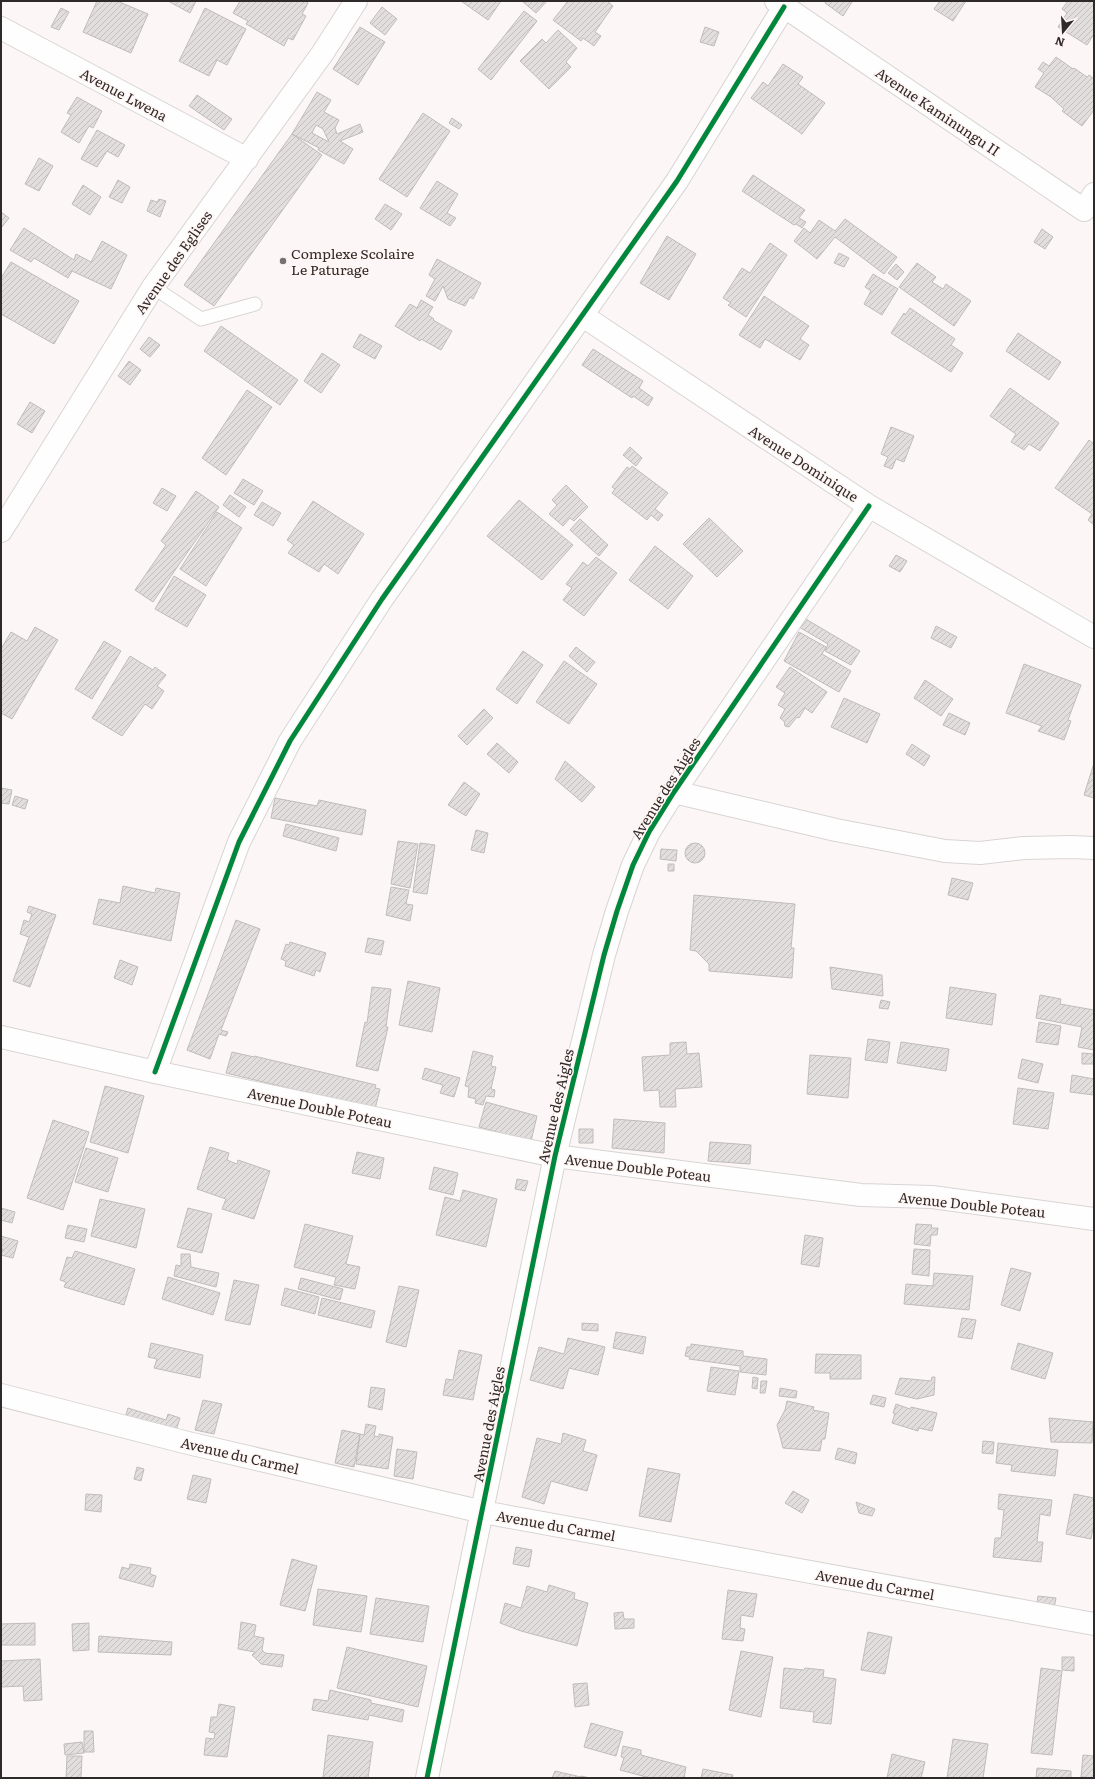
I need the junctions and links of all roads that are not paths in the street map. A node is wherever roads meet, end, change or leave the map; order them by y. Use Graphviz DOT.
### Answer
graph roads {
  1 [pos="356,1"];
  2 [pos="780,4"];
  3 [pos="1,28"];
  4 [pos="247,159"];
  5 [pos="1091,207"];
  6 [pos="153,287"];
  7 [pos="256,304"];
  8 [pos="583,316"];
  9 [pos="869,506"];
  10 [pos="1,531"];
  11 [pos="1094,637"];
  12 [pos="674,792"];
  13 [pos="1094,848"];
  14 [pos="1,1037"];
  15 [pos="155,1072"];
  16 [pos="555,1156"];
  17 [pos="1094,1219"];
  18 [pos="1,1395"];
  19 [pos="483,1512"];
  20 [pos="1094,1624"];
  21 [pos="427,1778"];
  1 -- 4 [label="street, Avenue des Eglises"];
  2 -- 5 [label="street, Avenue Kaminungu II"];
  2 -- 8 [label="street"];
  3 -- 4 [label="street, Avenue Lwena"];
  4 -- 6 [label="street, Avenue des Eglises"];
  6 -- 7 [label="lane"];
  6 -- 10 [label="street, Avenue des Eglises"];
  8 -- 9 [label="street, Avenue Dominique"];
  8 -- 15 [label="street"];
  9 -- 11 [label="street, Avenue Dominique"];
  9 -- 12 [label="street, Avenue des Aigles"];
  12 -- 13 [label="street"];
  12 -- 16 [label="street, Avenue des Aigles"];
  14 -- 15 [label="street, Avenue Double Poteau"];
  15 -- 16 [label="street, Avenue Double Poteau"];
  16 -- 17 [label="street, Avenue Double Poteau"];
  16 -- 19 [label="street, Avenue des Aigles"];
  18 -- 19 [label="street, Avenue du Carmel"];
  19 -- 20 [label="street, Avenue du Carmel"];
  19 -- 21 [label="street, Avenue des Aigles"];
}
